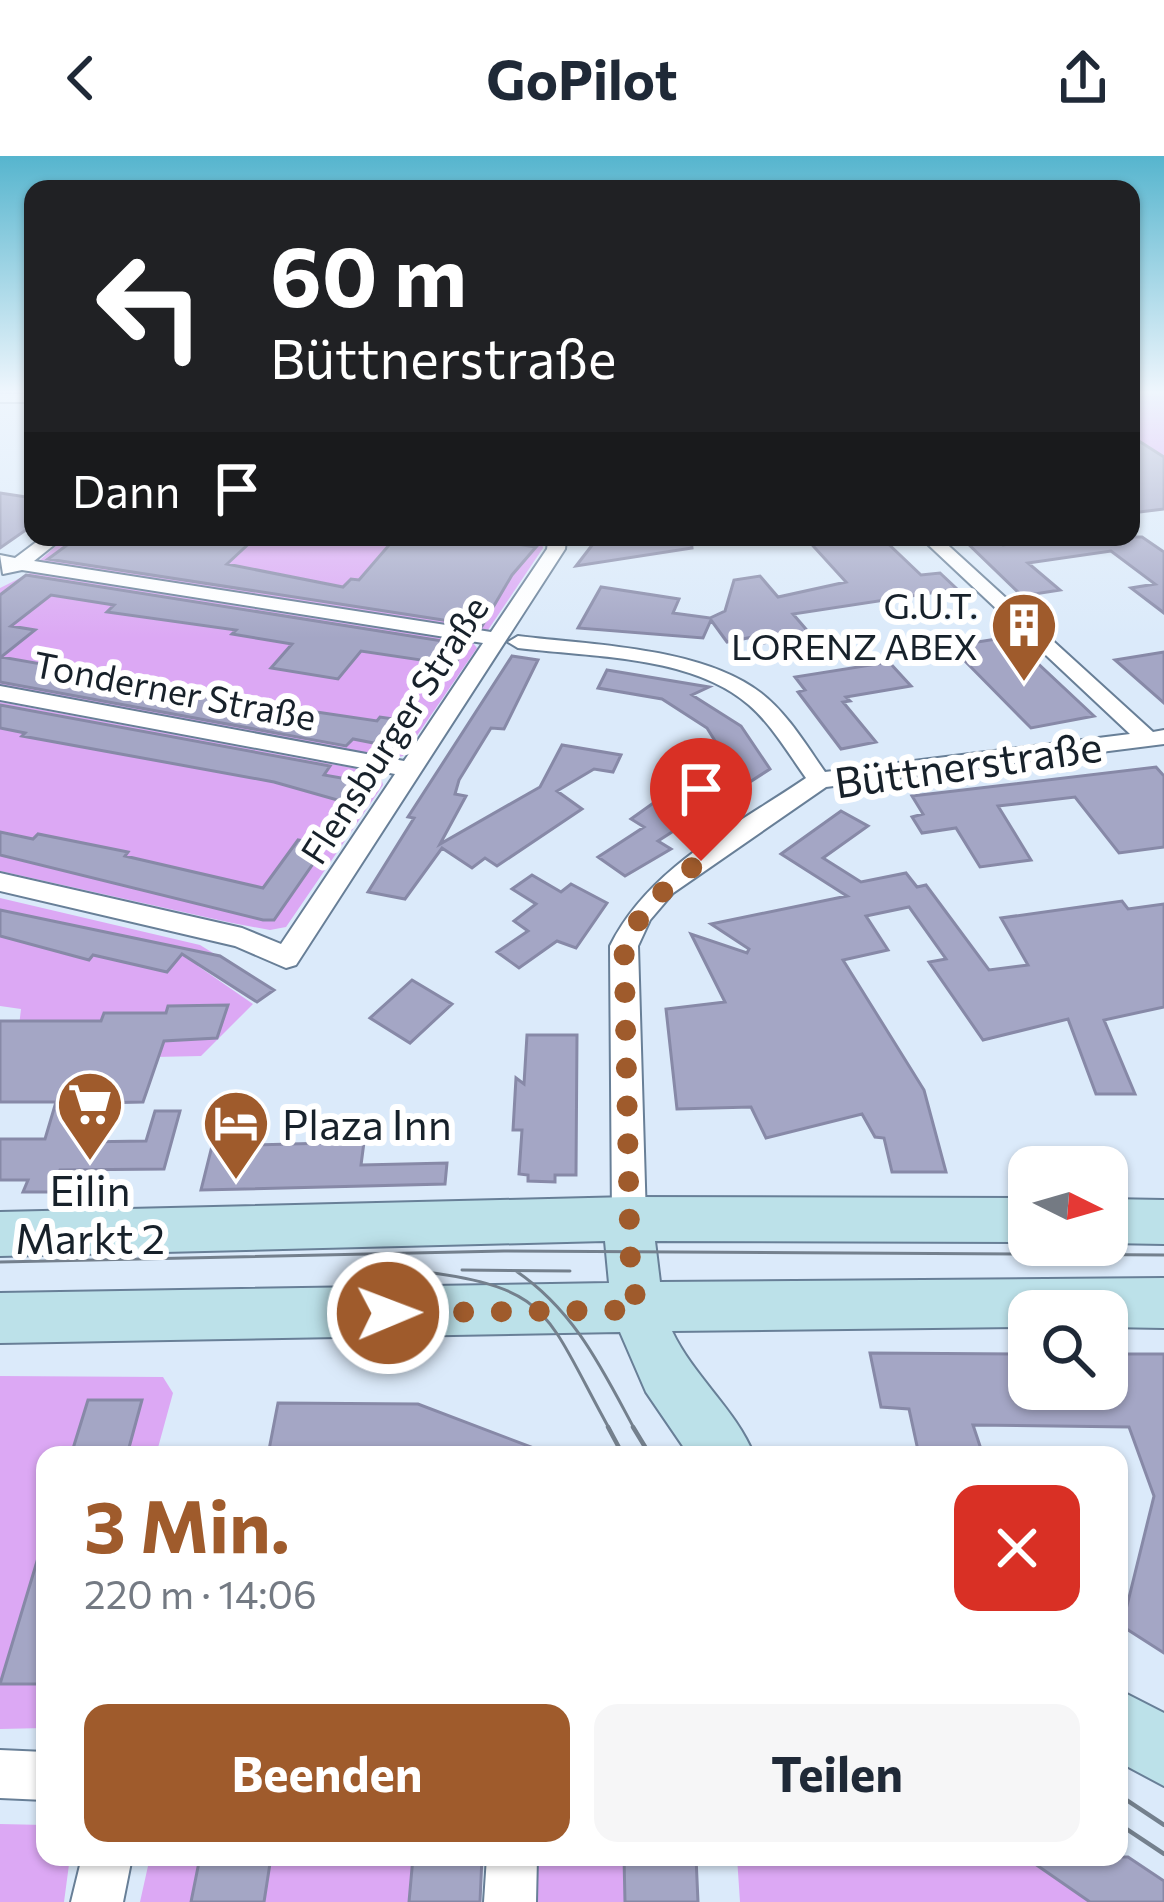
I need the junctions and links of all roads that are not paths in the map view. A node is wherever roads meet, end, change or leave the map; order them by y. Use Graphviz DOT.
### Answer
graph roads {
  1 [pos="39,546"];
  2 [pos="555,546"];
  3 [pos="938,546"];
  4 [pos="9,562"];
  5 [pos="0,577"];
  6 [pos="507,640"];
  7 [pos="0,693"];
  8 [pos="1156,738"];
  9 [pos="408,769"];
  10 [pos="819,780"];
  11 [pos="0,882"];
  12 [pos="629,1219"];
  13 [pos="1008,1220"];
  14 [pos="1128,1221"];
  15 [pos="1164,1222"];
  16 [pos="0,1234"];
  17 [pos="1164,1303"];
  18 [pos="637,1310"];
  19 [pos="0,1318"];
  20 [pos="719,1446"];
  21 [pos="1128,1729"];
  22 [pos="1164,1752"];
  23 [pos="0,1774"];
  24 [pos="36,1776"];
  25 [pos="105,1866"];
  26 [pos="512,1866"];
  27 [pos="97,1902"];
  28 [pos="511,1902"];
  1 -- 4 [label="street"];
  2 -- 6 [label="street, Flensburger Straße"];
  3 -- 8 [label="street"];
  4 -- 5 [label="street"];
  4 -- 6 [label="street"];
  6 -- 9 [label="street, Flensburger Straße"];
  6 -- 10 [label="street"];
  7 -- 9 [label="street, Tonderner Straße"];
  8 -- 10 [label="street, Büttnerstraße"];
  9 -- 11 [label="street, Flensburger Straße"];
  10 -- 12 [label="street, Büttnerstraße"];
  12 -- 13 [label="main road"];
  12 -- 16 [label="main road"];
  12 -- 18 [label="main road, Büttnerstraße"];
  14 -- 15 [label="main road"];
  17 -- 18 [label="main road"];
  18 -- 19 [label="main road"];
  18 -- 20 [label="main road, Büttnerstraße"];
  21 -- 22 [label="main road"];
  23 -- 24 [label="street"];
  25 -- 27 [label="street"];
  26 -- 28 [label="street"];
}
